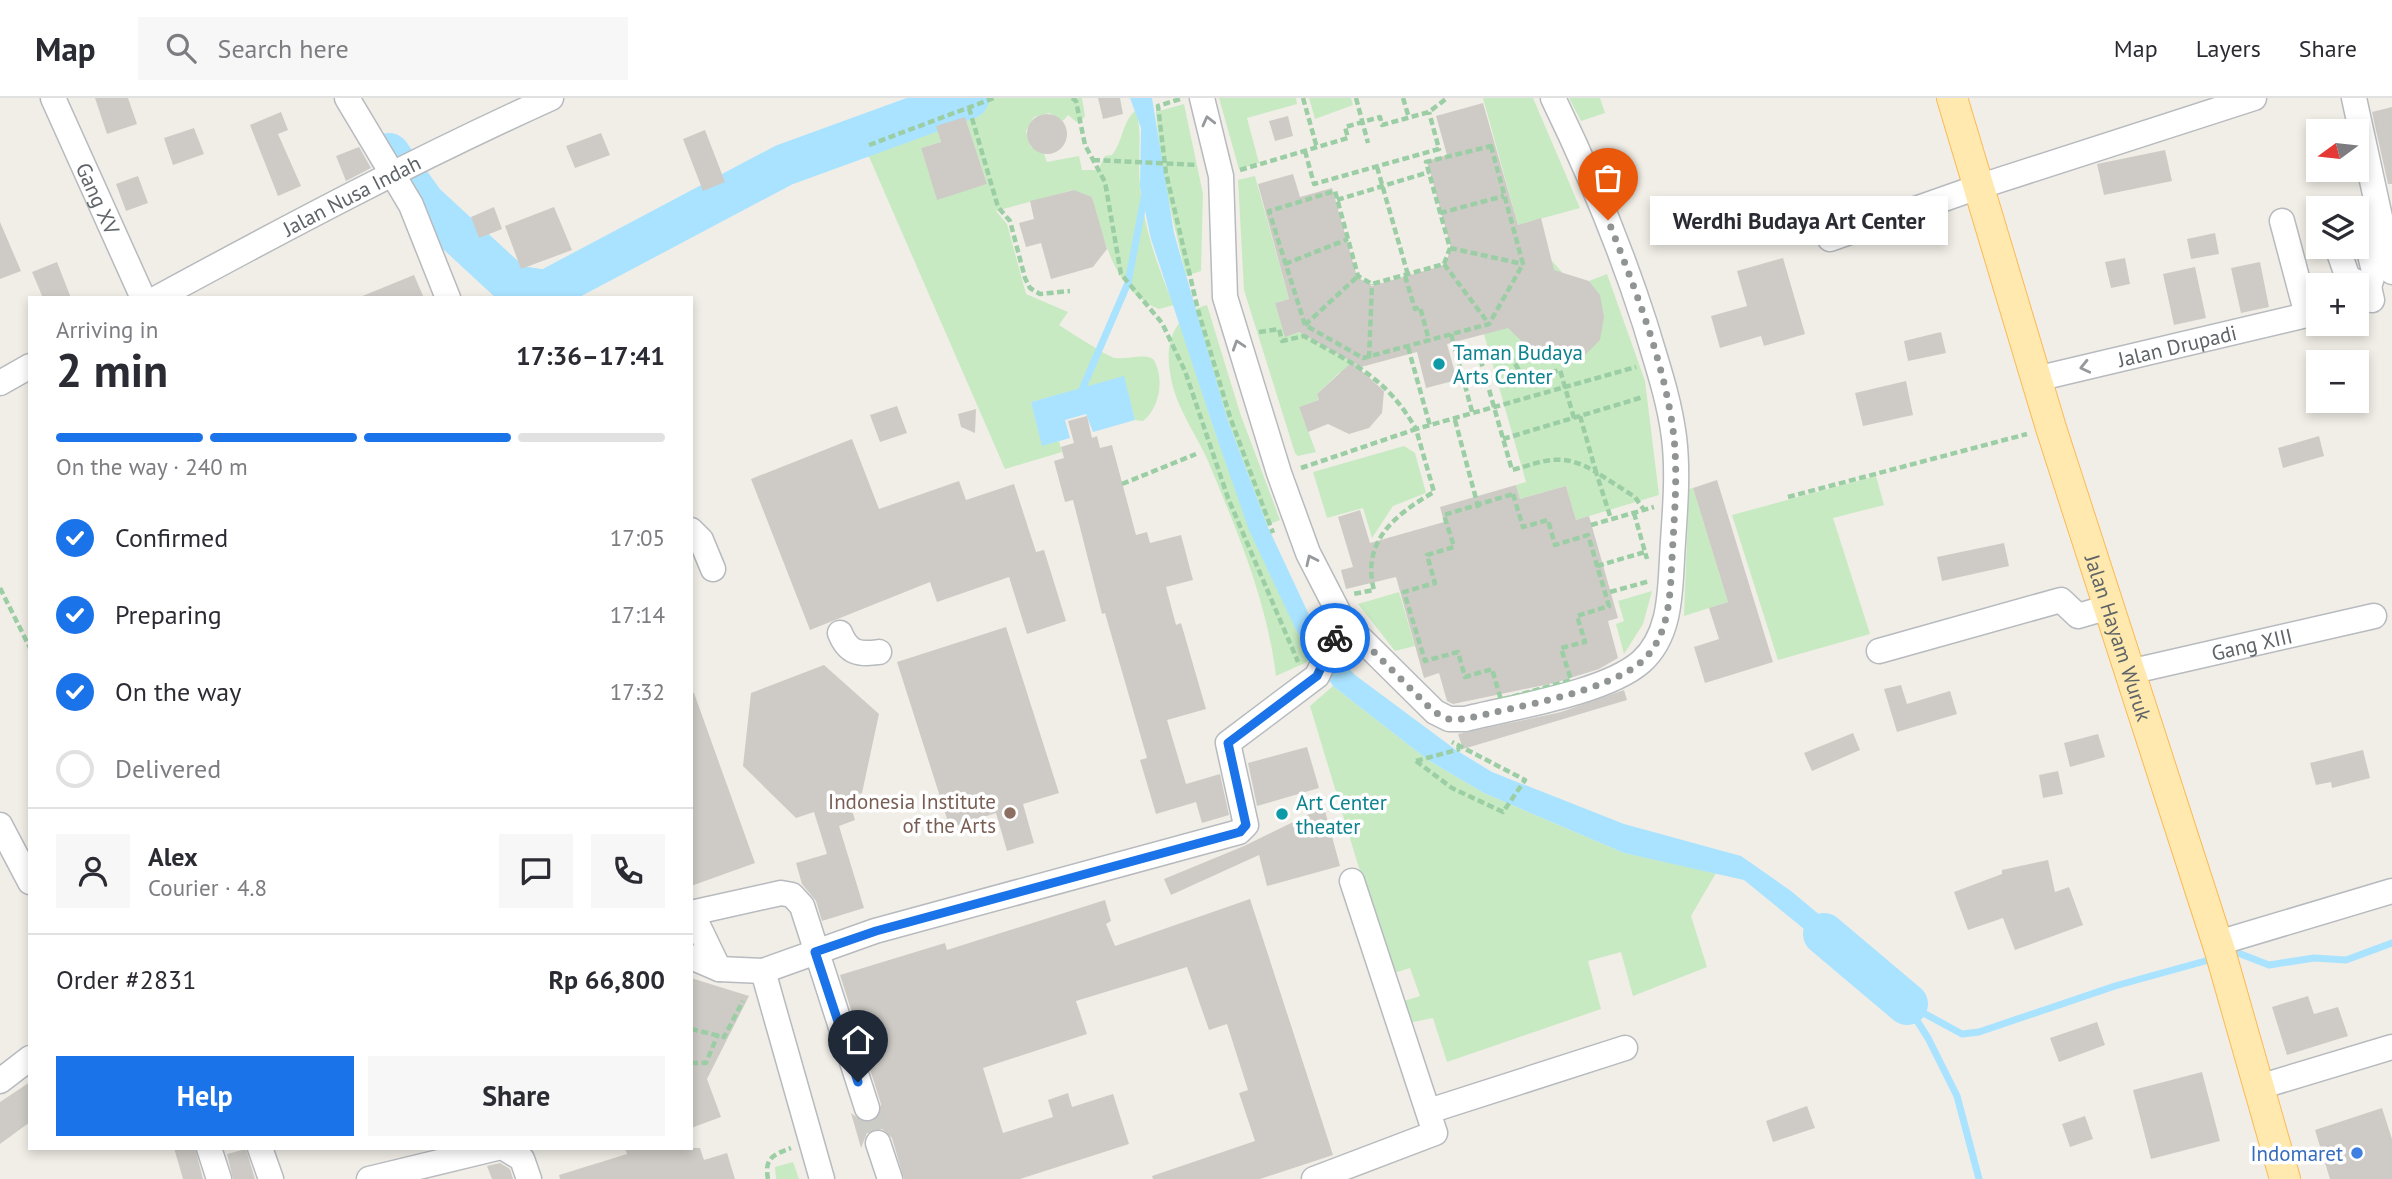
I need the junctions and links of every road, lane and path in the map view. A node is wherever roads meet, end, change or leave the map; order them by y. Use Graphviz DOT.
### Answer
graph roads {
  1 [pos="53,98"];
  2 [pos="347,98"];
  3 [pos="551,98"];
  4 [pos="994,98"];
  5 [pos="1072,98"];
  6 [pos="1202,98"];
  7 [pos="1303,98"];
  8 [pos="1356,98"];
  9 [pos="1403,98"];
  10 [pos="1447,98"];
  11 [pos="1553,98"];
  12 [pos="1952,98"];
  13 [pos="2254,98"];
  14 [pos="2354,98"];
  15 [pos="513,106"];
  16 [pos="969,108"];
  17 [pos="1429,112"];
  18 [pos="1409,118"];
  19 [pos="1362,122"];
  20 [pos="1368,143"];
  21 [pos="869,145"];
  22 [pos="1317,148"];
  23 [pos="1305,151"];
  24 [pos="1094,160"];
  25 [pos="1163,162"];
  26 [pos="1377,167"];
  27 [pos="399,168"];
  28 [pos="1233,172"];
  29 [pos="1429,172"];
  30 [pos="1382,186"];
  31 [pos="1978,187"];
  32 [pos="1504,196"];
  33 [pos="1337,200"];
  34 [pos="1440,213"];
  35 [pos="2282,221"];
  36 [pos="1348,239"];
  37 [pos="1830,239"];
  38 [pos="1450,248"];
  39 [pos="2369,251"];
  40 [pos="2341,259"];
  41 [pos="1284,264"];
  42 [pos="1444,264"];
  43 [pos="1523,264"];
  44 [pos="2392,272"];
  45 [pos="1406,275"];
  46 [pos="1358,276"];
  47 [pos="1372,284"];
  48 [pos="1070,291"];
  49 [pos="2306,293"];
  50 [pos="141,296"];
  51 [pos="161,296"];
  52 [pos="447,296"];
  53 [pos="2372,296"];
  54 [pos="2306,316"];
  55 [pos="1489,324"];
  56 [pos="1305,325"];
  57 [pos="1252,332"];
  58 [pos="1451,334"];
  59 [pos="1429,340"];
  60 [pos="1408,347"];
  61 [pos="1369,358"];
  62 [pos="1643,364"];
  63 [pos="28,367"];
  64 [pos="2036,379"];
  65 [pos="0,383"];
  66 [pos="1565,388"];
  67 [pos="1653,394"];
  68 [pos="1495,409"];
  69 [pos="1473,415"];
  70 [pos="1577,417"];
  71 [pos="1455,420"];
  72 [pos="1430,426"];
  73 [pos="1416,429"];
  74 [pos="2032,433"];
  75 [pos="1503,439"];
  76 [pos="1196,454"];
  77 [pos="1293,459"];
  78 [pos="1297,469"];
  79 [pos="1596,472"];
  80 [pos="1302,481"];
  81 [pos="1122,484"];
  82 [pos="1788,497"];
  83 [pos="1664,504"];
  84 [pos="1479,507"];
  85 [pos="1644,510"];
  86 [pos="1634,513"];
  87 [pos="1611,519"];
  88 [pos="1591,525"];
  89 [pos="693,532"];
  90 [pos="1645,552"];
  91 [pos="1597,566"];
  92 [pos="713,569"];
  93 [pos="1653,580"];
  94 [pos="1657,587"];
  95 [pos="0,588"];
  96 [pos="1610,592"];
  97 [pos="2109,607"];
  98 [pos="1349,613"];
  99 [pos="2374,616"];
  100 [pos="840,633"];
  101 [pos="28,644"];
  102 [pos="1879,651"];
  103 [pos="879,652"];
  104 [pos="2129,672"];
  105 [pos="1314,678"];
  106 [pos="1571,687"];
  107 [pos="1508,706"];
  108 [pos="1503,812"];
  109 [pos="0,825"];
  110 [pos="28,878"];
  111 [pos="1352,881"];
  112 [pos="2392,891"];
  113 [pos="693,913"];
  114 [pos="693,915"];
  115 [pos="2219,947"];
  116 [pos="815,952"];
  117 [pos="693,958"];
  118 [pos="719,969"];
  119 [pos="763,971"];
  120 [pos="743,1001"];
  121 [pos="693,1029"];
  122 [pos="718,1034"];
  123 [pos="2392,1047"];
  124 [pos="1625,1048"];
  125 [pos="28,1059"];
  126 [pos="693,1063"];
  127 [pos="2,1076"];
  128 [pos="2259,1087"];
  129 [pos="867,1108"];
  130 [pos="1429,1111"];
  131 [pos="811,1139"];
  132 [pos="878,1143"];
  133 [pos="210,1150"];
  134 [pos="261,1150"];
  135 [pos="489,1150"];
  136 [pos="507,1150"];
  137 [pos="219,1179"];
  138 [pos="271,1179"];
  139 [pos="369,1179"];
  140 [pos="529,1179"];
  141 [pos="768,1179"];
  142 [pos="822,1179"];
  143 [pos="890,1179"];
  144 [pos="1314,1179"];
  145 [pos="2285,1179"];
  1 -- 50 [label="street, Gang XV"];
  2 -- 27 [label="street"];
  3 -- 15 [label="street, Jalan Nusa Indah"];
  4 -- 16 [label="path"];
  5 -- 24 [label="path"];
  98 -- 6 [label="street, one-way"];
  7 -- 22 [label="path"];
  8 -- 19 [label="path"];
  9 -- 18 [label="path"];
  10 -- 17 [label="path"];
  11 -- 98 [label="street"];
  12 -- 31 [label="main road, Jalan Hayam Wuruk"];
  13 -- 31 [label="street"];
  14 -- 44 [label="street"];
  15 -- 27 [label="street, Jalan Nusa Indah"];
  16 -- 21 [label="path"];
  16 -- 48 [label="path"];
  17 -- 18 [label="path"];
  17 -- 26 [label="path"];
  18 -- 19 [label="path"];
  19 -- 20 [label="path"];
  19 -- 22 [label="path"];
  22 -- 23 [label="path"];
  23 -- 26 [label="path"];
  23 -- 28 [label="path"];
  24 -- 25 [label="path"];
  24 -- 105 [label="path"];
  26 -- 30 [label="path"];
  27 -- 51 [label="street, Jalan Nusa Indah"];
  27 -- 52 [label="street"];
  29 -- 30 [label="path"];
  29 -- 32 [label="path"];
  29 -- 34 [label="path"];
  30 -- 33 [label="path"];
  30 -- 45 [label="path"];
  31 -- 37 [label="street"];
  31 -- 64 [label="main road, Jalan Hayam Wuruk"];
  32 -- 34 [label="path"];
  32 -- 43 [label="path"];
  33 -- 36 [label="path"];
  33 -- 41 [label="path"];
  34 -- 38 [label="path"];
  35 -- 49 [label="street"];
  36 -- 41 [label="path"];
  36 -- 46 [label="path"];
  38 -- 42 [label="path"];
  38 -- 43 [label="path"];
  39 -- 53 [label="street"];
  40 -- 53 [label="street"];
  41 -- 56 [label="path"];
  42 -- 45 [label="path"];
  42 -- 55 [label="path"];
  43 -- 55 [label="path"];
  45 -- 47 [label="path"];
  45 -- 59 [label="path"];
  46 -- 47 [label="path"];
  46 -- 56 [label="path"];
  47 -- 61 [label="path"];
  54 -- 64 [label="street, Jalan Drupadi, one-way"];
  55 -- 58 [label="path"];
  56 -- 61 [label="path"];
  57 -- 73 [label="path"];
  58 -- 59 [label="path"];
  58 -- 69 [label="path"];
  59 -- 60 [label="path"];
  60 -- 61 [label="path"];
  60 -- 72 [label="path"];
  62 -- 66 [label="path"];
  63 -- 65 [label="street"];
  64 -- 97 [label="main road, Jalan Hayam Wuruk"];
  66 -- 68 [label="path"];
  66 -- 68 [label="path"];
  66 -- 70 [label="path"];
  67 -- 70 [label="path"];
  68 -- 69 [label="path"];
  68 -- 75 [label="path"];
  69 -- 71 [label="path"];
  70 -- 75 [label="path"];
  70 -- 79 [label="path"];
  71 -- 72 [label="path"];
  71 -- 84 [label="path"];
  72 -- 73 [label="path"];
  73 -- 78 [label="path"];
  73 -- 98 [label="path"];
  74 -- 82 [label="path"];
  75 -- 79 [label="path"];
  76 -- 81 [label="path"];
  77 -- 78 [label="path"];
  78 -- 80 [label="path"];
  79 -- 85 [label="path"];
  79 -- 87 [label="path"];
  83 -- 85 [label="path"];
  84 -- 91 [label="path"];
  84 -- 91 [label="path"];
  85 -- 86 [label="path"];
  86 -- 87 [label="path"];
  86 -- 90 [label="path"];
  87 -- 88 [label="path"];
  89 -- 92 [label="street"];
  90 -- 91 [label="path"];
  90 -- 93 [label="path"];
  93 -- 94 [label="path"];
  93 -- 96 [label="path"];
  95 -- 101 [label="path"];
  97 -- 102 [label="street"];
  97 -- 104 [label="main road, Jalan Hayam Wuruk"];
  98 -- 105 [label="street"];
  99 -- 104 [label="street, Gang XIII"];
  100 -- 103 [label="street"];
  104 -- 115 [label="main road, Jalan Hayam Wuruk"];
  105 -- 116 [label="street"];
  106 -- 107 [label="path"];
  108 -- 108 [label="path"];
  109 -- 110 [label="street"];
  111 -- 130 [label="street"];
  112 -- 115 [label="street"];
  113 -- 116 [label="street"];
  114 -- 118 [label="street"];
  115 -- 128 [label="main road, Jalan Hayam Wuruk"];
  116 -- 119 [label="street"];
  116 -- 129 [label="street"];
  117 -- 118 [label="street"];
  118 -- 119 [label="street"];
  119 -- 131 [label="street"];
  120 -- 122 [label="path"];
  121 -- 122 [label="path"];
  122 -- 126 [label="path"];
  123 -- 128 [label="street"];
  124 -- 130 [label="street"];
  125 -- 127 [label="street"];
  128 -- 145 [label="main road, Jalan Hayam Wuruk"];
  130 -- 144 [label="street"];
  131 -- 141 [label="path"];
  131 -- 142 [label="street"];
  132 -- 143 [label="street"];
  133 -- 137 [label="street"];
  134 -- 138 [label="street"];
  135 -- 139 [label="street"];
  136 -- 140 [label="street"];
}
